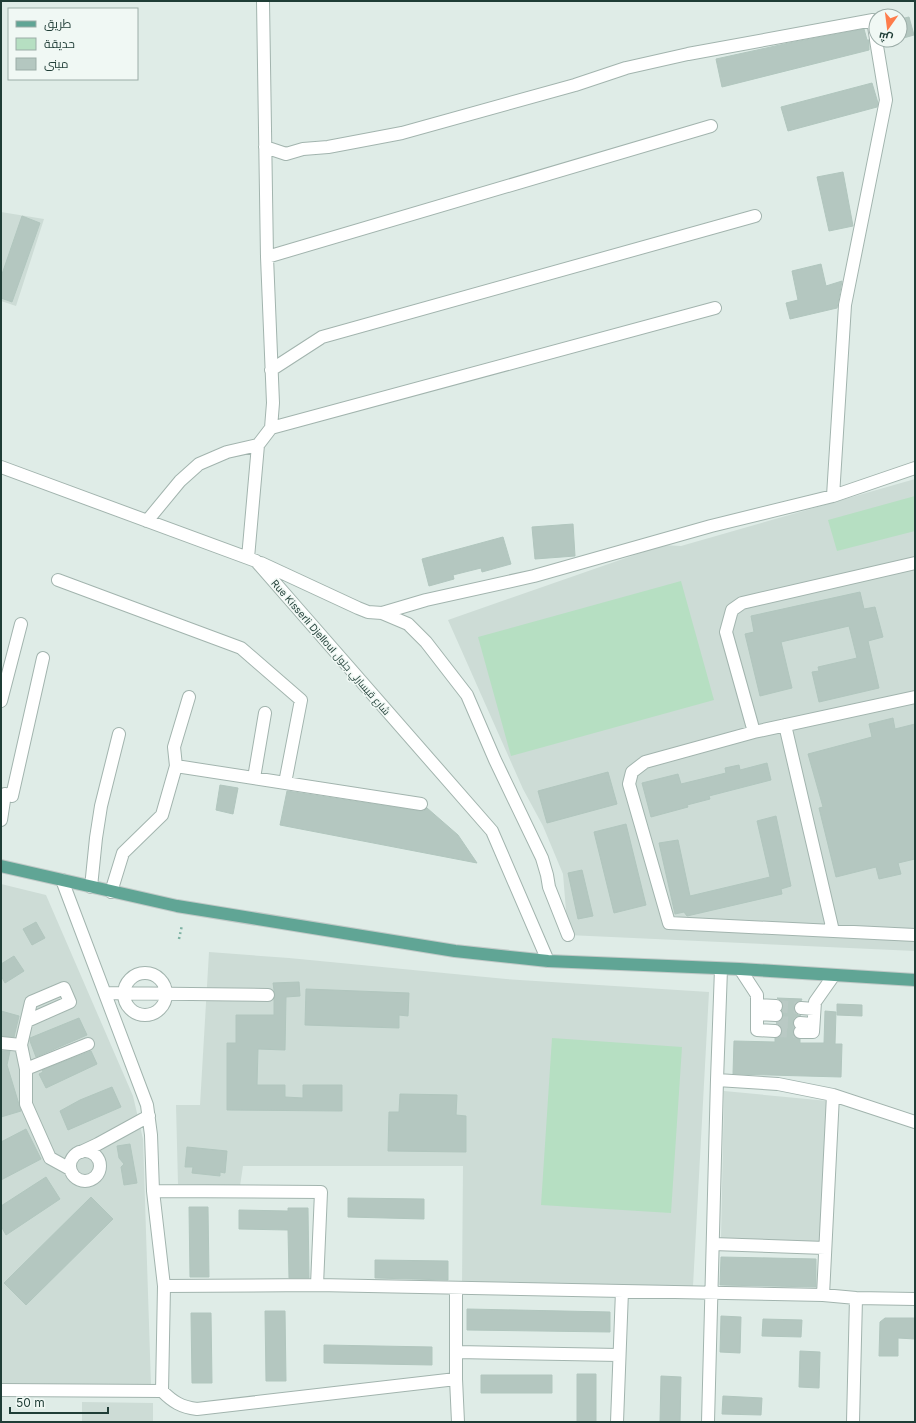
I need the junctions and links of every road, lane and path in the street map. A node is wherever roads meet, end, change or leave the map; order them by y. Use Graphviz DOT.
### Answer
graph roads {
  1 [pos="263,1"];
  2 [pos="868,21"];
  3 [pos="877,48"];
  4 [pos="711,126"];
  5 [pos="265,147"];
  6 [pos="755,216"];
  7 [pos="267,257"];
  8 [pos="715,308"];
  9 [pos="271,370"];
  10 [pos="271,428"];
  11 [pos="258,445"];
  12 [pos="1,468"];
  13 [pos="915,468"];
  14 [pos="833,496"];
  15 [pos="147,521"];
  16 [pos="252,560"];
  17 [pos="915,564"];
  18 [pos="58,580"];
  19 [pos="382,614"];
  20 [pos="21,624"];
  21 [pos="43,658"];
  22 [pos="189,697"];
  23 [pos="915,697"];
  24 [pos="1,702"];
  25 [pos="265,713"];
  26 [pos="785,725"];
  27 [pos="754,732"];
  28 [pos="119,734"];
  29 [pos="176,766"];
  30 [pos="254,778"];
  31 [pos="285,783"];
  32 [pos="421,804"];
  33 [pos="1,820"];
  34 [pos="1,866"];
  35 [pos="62,880"];
  36 [pos="91,887"];
  37 [pos="111,892"];
  38 [pos="182,924"];
  39 [pos="833,931"];
  40 [pos="568,935"];
  41 [pos="915,935"];
  42 [pos="179,938"];
  43 [pos="548,961"];
  44 [pos="722,969"];
  45 [pos="740,969"];
  46 [pos="834,975"];
  47 [pos="915,980"];
  48 [pos="105,993"];
  49 [pos="124,994"];
  50 [pos="167,994"];
  51 [pos="268,995"];
  52 [pos="757,1013"];
  53 [pos="814,1016"];
  54 [pos="27,1021"];
  55 [pos="1,1043"];
  56 [pos="88,1044"];
  57 [pos="21,1045"];
  58 [pos="26,1069"];
  59 [pos="717,1080"];
  60 [pos="833,1095"];
  61 [pos="149,1116"];
  62 [pos="915,1122"];
  63 [pos="98,1144"];
  64 [pos="78,1154"];
  65 [pos="50,1158"];
  66 [pos="97,1158"];
  67 [pos="70,1169"];
  68 [pos="153,1191"];
  69 [pos="713,1244"];
  70 [pos="825,1248"];
  71 [pos="317,1285"];
  72 [pos="164,1286"];
  73 [pos="456,1288"];
  74 [pos="622,1291"];
  75 [pos="712,1293"];
  76 [pos="823,1295"];
  77 [pos="856,1298"];
  78 [pos="915,1299"];
  79 [pos="456,1352"];
  80 [pos="619,1355"];
  81 [pos="456,1379"];
  82 [pos="1,1390"];
  83 [pos="162,1391"];
  84 [pos="458,1422"];
  85 [pos="617,1422"];
  86 [pos="708,1422"];
  87 [pos="852,1422"];
  1 -- 5 [label="street"];
  2 -- 5 [label="street"];
  3 -- 14 [label="street"];
  4 -- 7 [label="street"];
  5 -- 7 [label="street"];
  6 -- 9 [label="street"];
  7 -- 9 [label="street"];
  8 -- 10 [label="street"];
  9 -- 10 [label="street"];
  10 -- 11 [label="street"];
  11 -- 15 [label="street"];
  11 -- 16 [label="street"];
  12 -- 15 [label="street, Rue Kisserli Djelloul شارع قيسارلي جلول"];
  13 -- 14 [label="street"];
  14 -- 19 [label="street"];
  15 -- 16 [label="street, Rue Kisserli Djelloul شارع قيسارلي جلول"];
  16 -- 19 [label="street"];
  16 -- 43 [label="street, Rue Kisserli Djelloul شارع قيسارلي جلول"];
  17 -- 27 [label="street"];
  18 -- 31 [label="street"];
  19 -- 40 [label="street"];
  20 -- 24 [label="street"];
  21 -- 33 [label="street"];
  22 -- 29 [label="street"];
  23 -- 26 [label="street"];
  25 -- 30 [label="street"];
  26 -- 27 [label="street"];
  26 -- 39 [label="street"];
  27 -- 39 [label="street"];
  28 -- 36 [label="street"];
  29 -- 30 [label="street"];
  29 -- 37 [label="street"];
  30 -- 31 [label="street"];
  31 -- 32 [label="street"];
  34 -- 35 [label="main road"];
  35 -- 36 [label="main road"];
  35 -- 48 [label="street"];
  36 -- 37 [label="main road"];
  37 -- 43 [label="main road"];
  38 -- 42 [label="path"];
  39 -- 41 [label="street"];
  43 -- 44 [label="main road"];
  44 -- 45 [label="main road"];
  44 -- 59 [label="street"];
  45 -- 46 [label="main road"];
  45 -- 52 [label="street"];
  46 -- 47 [label="main road"];
  46 -- 53 [label="street"];
  48 -- 49 [label="street"];
  48 -- 61 [label="street"];
  49 -- 50 [label="street"];
  49 -- 50 [label="street"];
  49 -- 50 [label="street"];
  50 -- 51 [label="street"];
  52 -- 52 [label="street"];
  53 -- 53 [label="street"];
  54 -- 57 [label="street"];
  55 -- 57 [label="street"];
  56 -- 58 [label="street"];
  57 -- 58 [label="street"];
  58 -- 65 [label="street"];
  59 -- 60 [label="street"];
  59 -- 69 [label="street"];
  60 -- 62 [label="street"];
  60 -- 70 [label="street"];
  61 -- 63 [label="street"];
  61 -- 68 [label="street"];
  63 -- 64 [label="street"];
  63 -- 66 [label="street"];
  64 -- 65 [label="street"];
  64 -- 66 [label="street"];
  64 -- 67 [label="street"];
  65 -- 67 [label="street"];
  66 -- 67 [label="street"];
  68 -- 71 [label="street"];
  68 -- 72 [label="street"];
  69 -- 70 [label="street"];
  69 -- 75 [label="street"];
  70 -- 76 [label="street"];
  71 -- 72 [label="street"];
  71 -- 73 [label="street"];
  72 -- 83 [label="street"];
  73 -- 74 [label="street"];
  73 -- 79 [label="street"];
  74 -- 75 [label="street"];
  74 -- 80 [label="street"];
  75 -- 76 [label="street"];
  75 -- 86 [label="street"];
  76 -- 77 [label="street"];
  77 -- 78 [label="street"];
  77 -- 87 [label="street"];
  79 -- 80 [label="street"];
  79 -- 81 [label="street"];
  80 -- 85 [label="street"];
  81 -- 83 [label="street"];
  81 -- 84 [label="street"];
  82 -- 83 [label="street"];
}
